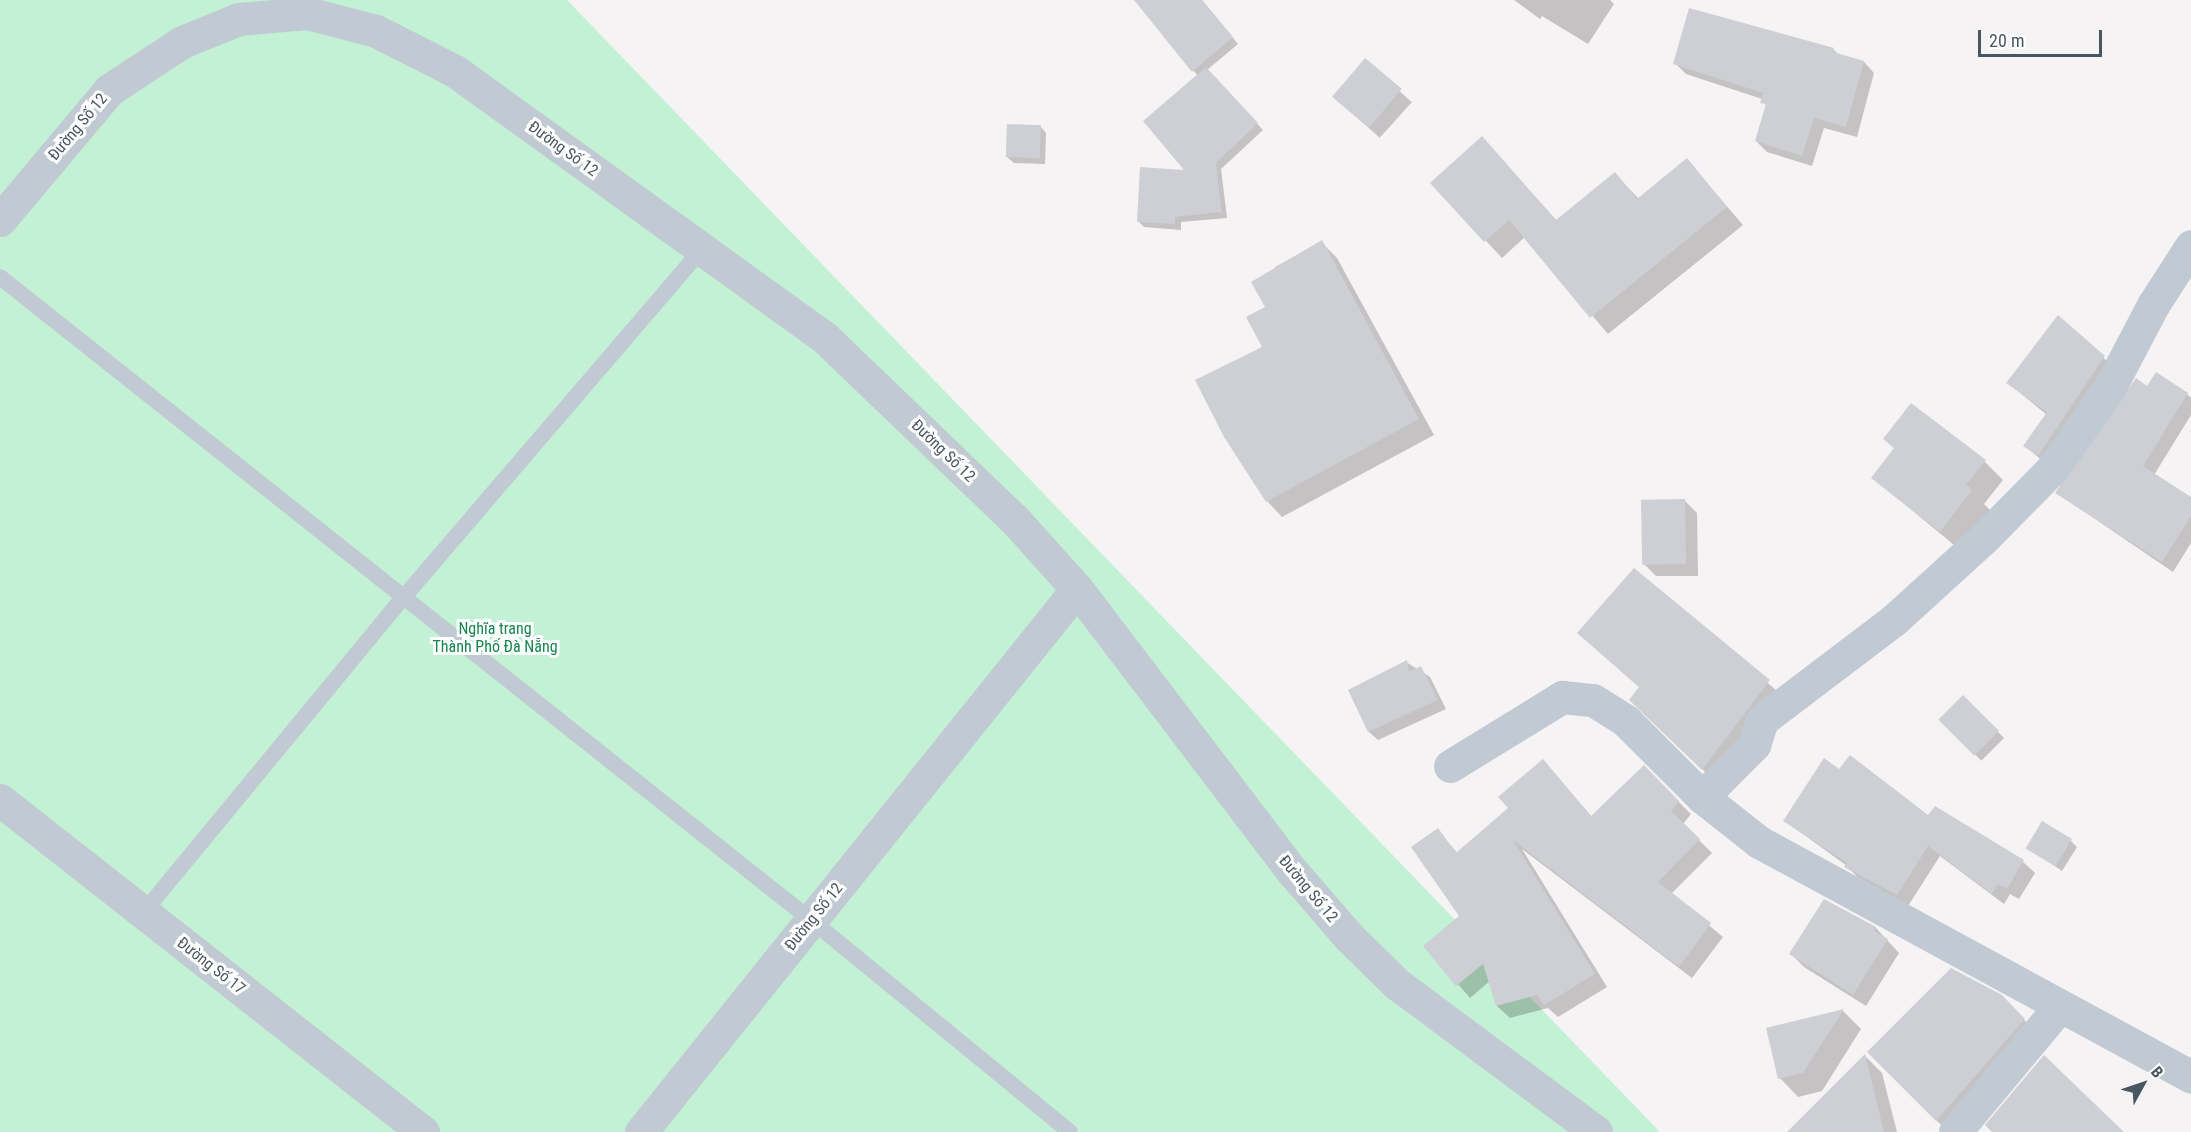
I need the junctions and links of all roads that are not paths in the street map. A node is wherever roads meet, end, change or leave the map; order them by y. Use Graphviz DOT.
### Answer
graph roads {
  1 [pos="0,220"];
  2 [pos="2191,246"];
  3 [pos="702,249"];
  4 [pos="0,277"];
  5 [pos="1077,590"];
  6 [pos="403,598"];
  7 [pos="1450,766"];
  8 [pos="1702,796"];
  9 [pos="0,800"];
  10 [pos="144,913"];
  11 [pos="811,920"];
  12 [pos="2060,1006"];
  13 [pos="2191,1077"];
  14 [pos="423,1132"];
  15 [pos="641,1132"];
  16 [pos="1070,1132"];
  17 [pos="1596,1132"];
  18 [pos="1955,1132"];
  1 -- 3 [label="street, Đường Số 12"];
  2 -- 8 [label="street"];
  3 -- 5 [label="street, Đường Số 12"];
  3 -- 6 [label="lane"];
  4 -- 6 [label="lane"];
  5 -- 11 [label="street, Đường Số 12"];
  5 -- 17 [label="street, Đường Số 12"];
  6 -- 10 [label="lane"];
  6 -- 11 [label="lane"];
  7 -- 8 [label="street"];
  8 -- 12 [label="street"];
  9 -- 10 [label="street, Đường Số 17"];
  10 -- 14 [label="street, Đường Số 17"];
  11 -- 15 [label="street, Đường Số 12"];
  11 -- 16 [label="lane"];
  12 -- 13 [label="street"];
  12 -- 18 [label="street"];
}
